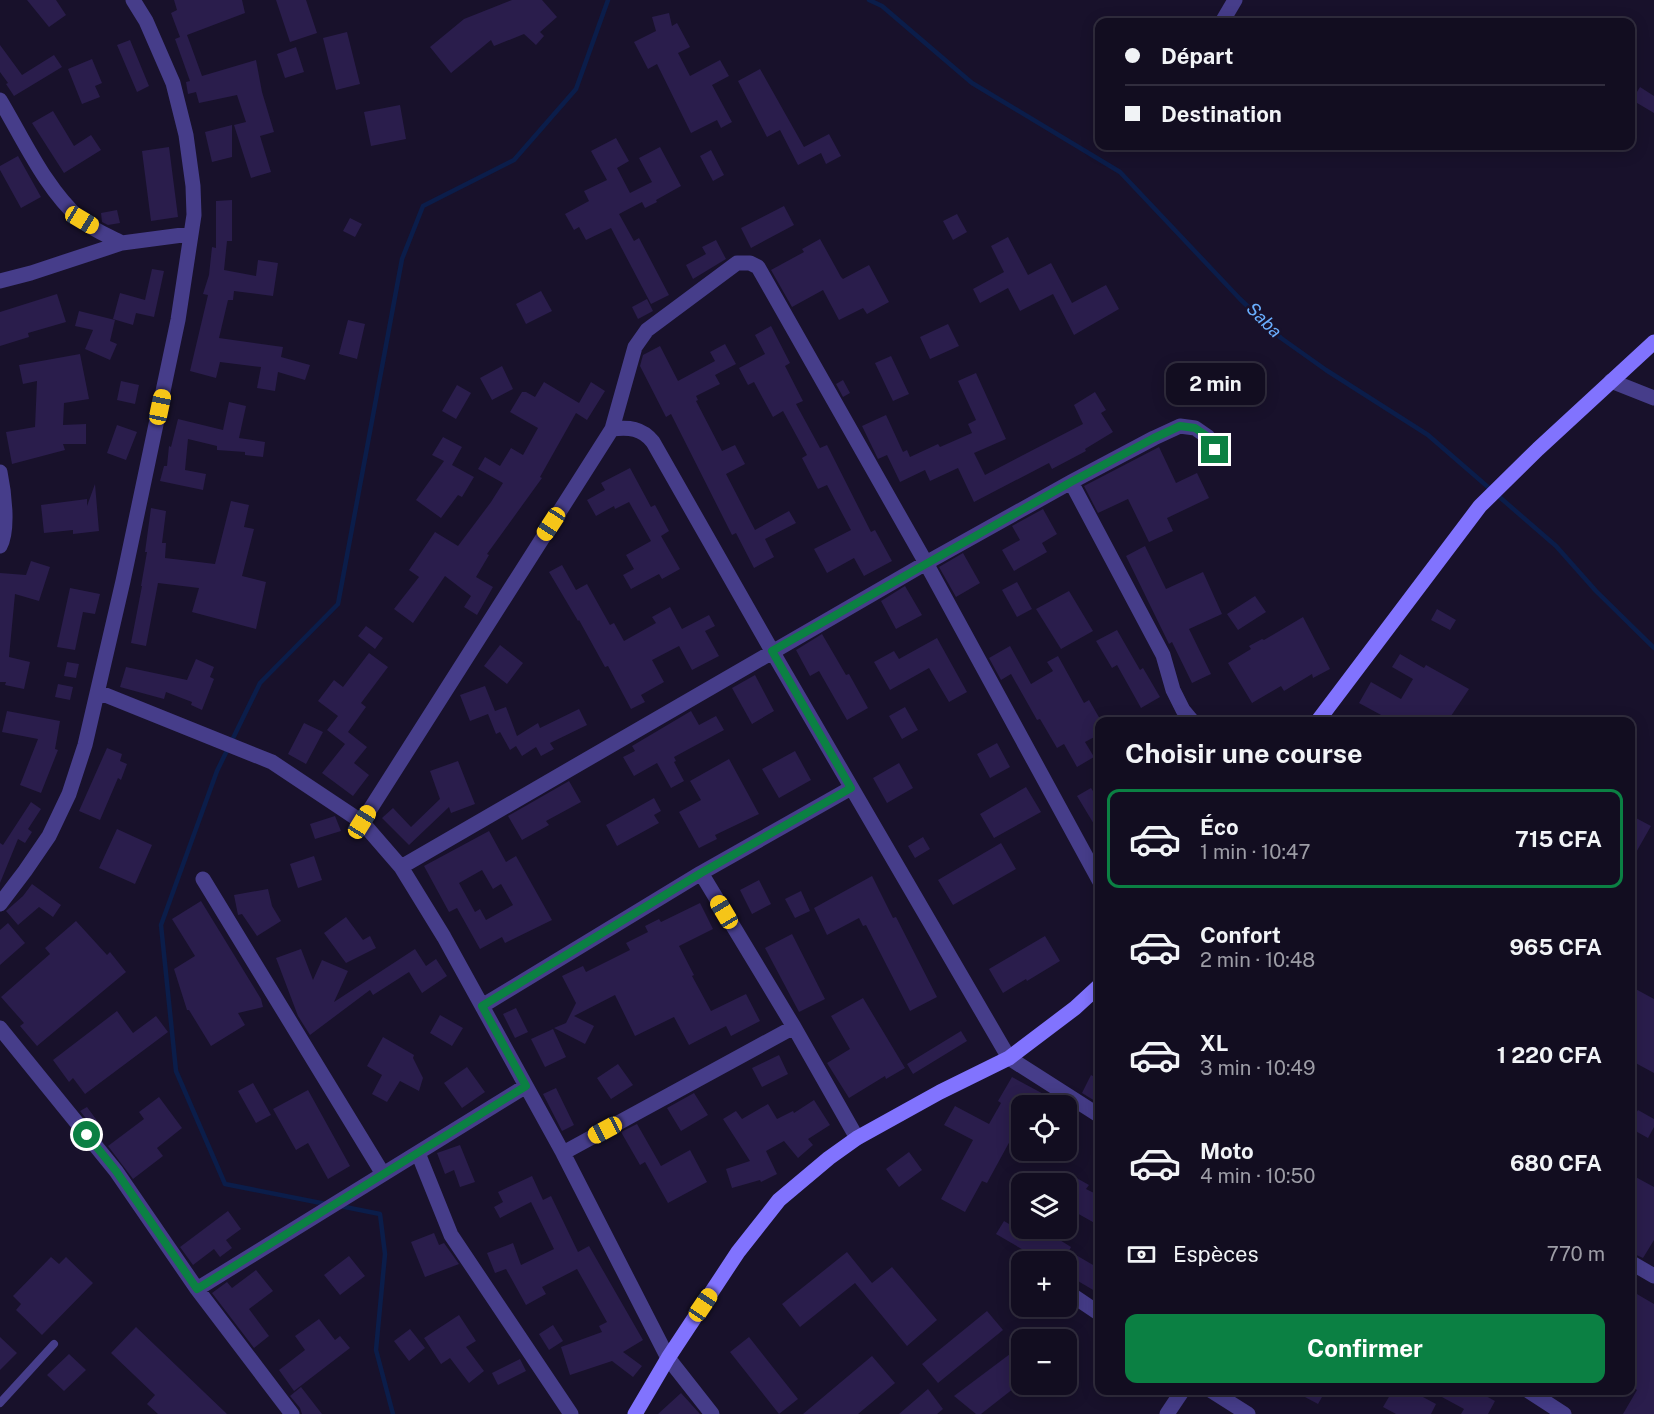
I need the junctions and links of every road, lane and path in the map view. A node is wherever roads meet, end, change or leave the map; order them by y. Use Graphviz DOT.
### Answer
graph roads {
  1 [pos="133,0"];
  2 [pos="1236,0"];
  3 [pos="1225,18"];
  4 [pos="0,100"];
  5 [pos="190,234"];
  6 [pos="122,243"];
  7 [pos="0,281"];
  8 [pos="1654,342"];
  9 [pos="1611,381"];
  10 [pos="1654,398"];
  11 [pos="612,429"];
  12 [pos="1215,450"];
  13 [pos="0,472"];
  14 [pos="1071,482"];
  15 [pos="0,546"];
  16 [pos="926,563"];
  17 [pos="772,651"];
  18 [pos="98,692"];
  19 [pos="1189,717"];
  20 [pos="1321,717"];
  21 [pos="851,788"];
  22 [pos="362,822"];
  23 [pos="401,867"];
  24 [pos="701,873"];
  25 [pos="1095,873"];
  26 [pos="202,879"];
  27 [pos="0,904"];
  28 [pos="1095,990"];
  29 [pos="482,1006"];
  30 [pos="794,1027"];
  31 [pos="0,1028"];
  32 [pos="1009,1058"];
  33 [pos="526,1086"];
  34 [pos="1095,1113"];
  35 [pos="857,1138"];
  36 [pos="563,1153"];
  37 [pos="418,1154"];
  38 [pos="383,1174"];
  39 [pos="1635,1265"];
  40 [pos="1654,1276"];
  41 [pos="197,1289"];
  42 [pos="1077,1298"];
  43 [pos="1095,1311"];
  44 [pos="54,1344"];
  45 [pos="668,1358"];
  46 [pos="1180,1395"];
  47 [pos="1218,1395"];
  48 [pos="1535,1395"];
  49 [pos="0,1403"];
  50 [pos="292,1414"];
  51 [pos="571,1414"];
  52 [pos="636,1414"];
  53 [pos="712,1414"];
  54 [pos="1167,1414"];
  55 [pos="1248,1414"];
  56 [pos="1564,1414"];
  1 -- 5 [label="street"];
  2 -- 3 [label="street"];
  4 -- 6 [label="street"];
  5 -- 6 [label="street"];
  5 -- 18 [label="street"];
  6 -- 7 [label="street"];
  8 -- 9 [label="street"];
  9 -- 10 [label="street"];
  9 -- 20 [label="street"];
  11 -- 16 [label="street"];
  11 -- 17 [label="street"];
  11 -- 22 [label="street"];
  12 -- 14 [label="street"];
  13 -- 15 [label="street"];
  14 -- 16 [label="street"];
  14 -- 19 [label="street"];
  16 -- 17 [label="street"];
  16 -- 25 [label="street"];
  17 -- 21 [label="street"];
  17 -- 23 [label="street"];
  18 -- 22 [label="street"];
  18 -- 27 [label="street"];
  21 -- 24 [label="street"];
  21 -- 32 [label="street"];
  22 -- 23 [label="street"];
  23 -- 29 [label="street"];
  24 -- 29 [label="street"];
  24 -- 30 [label="street"];
  26 -- 38 [label="street"];
  28 -- 32 [label="street"];
  29 -- 33 [label="street"];
  30 -- 35 [label="street"];
  30 -- 36 [label="street"];
  31 -- 41 [label="street"];
  32 -- 34 [label="street"];
  32 -- 35 [label="street"];
  33 -- 36 [label="street"];
  33 -- 37 [label="street"];
  35 -- 45 [label="street"];
  36 -- 45 [label="street"];
  37 -- 38 [label="street"];
  37 -- 51 [label="street"];
  38 -- 41 [label="street"];
  39 -- 40 [label="street"];
  41 -- 50 [label="street"];
  42 -- 43 [label="street"];
  44 -- 49 [label="lane"];
  45 -- 52 [label="street"];
  45 -- 53 [label="street"];
  46 -- 54 [label="street"];
  47 -- 55 [label="street"];
  48 -- 56 [label="street"];
}
